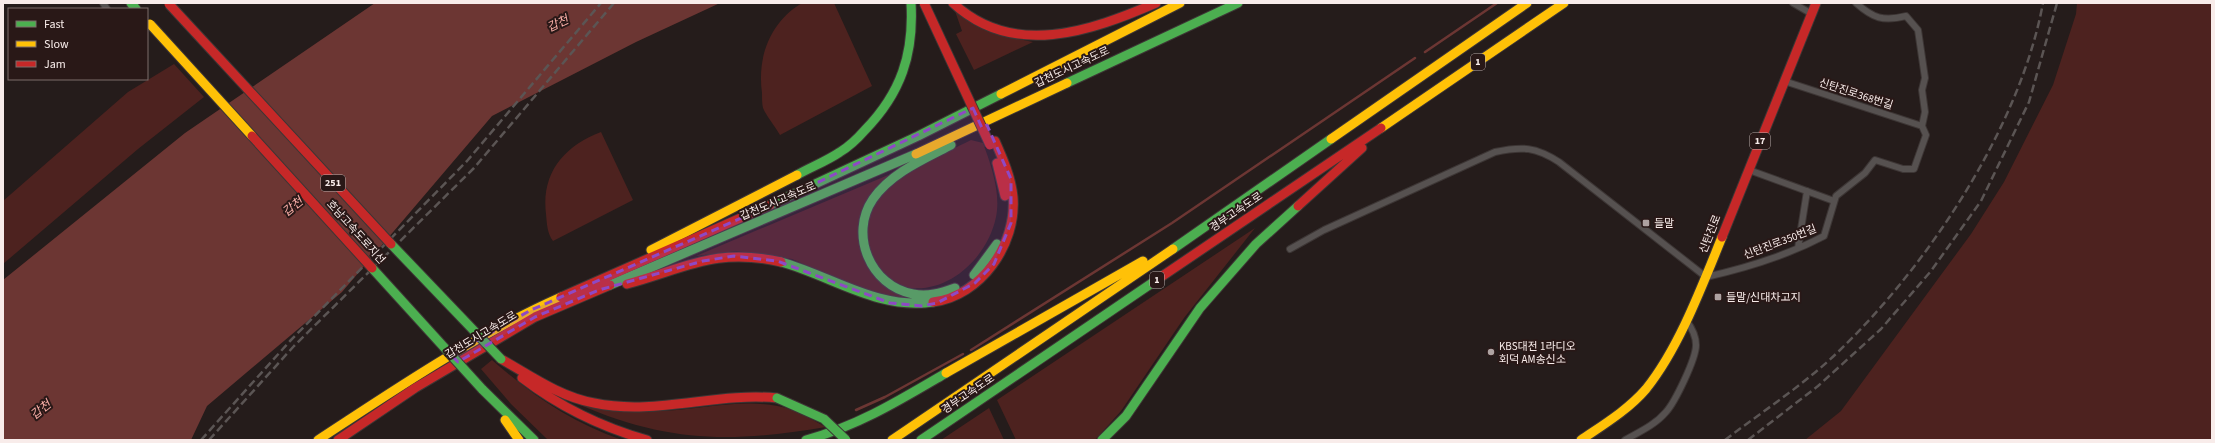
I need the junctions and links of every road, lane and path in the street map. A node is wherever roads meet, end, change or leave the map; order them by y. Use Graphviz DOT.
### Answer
graph roads {
  1 [pos="911,3"];
  2 [pos="924,3"];
  3 [pos="931,3"];
  4 [pos="953,3"];
  5 [pos="1156,3"];
  6 [pos="1180,3"];
  7 [pos="1238,3"];
  8 [pos="1527,3"];
  9 [pos="1564,3"];
  10 [pos="1793,3"];
  11 [pos="1856,3"];
  12 [pos="169,4"];
  13 [pos="1817,4"];
  14 [pos="1812,14"];
  15 [pos="148,22"];
  16 [pos="1784,81"];
  17 [pos="1058,86"];
  18 [pos="1392,120"];
  19 [pos="1922,126"];
  20 [pos="992,143"];
  21 [pos="1749,170"];
  22 [pos="1807,190"];
  23 [pos="1834,201"];
  24 [pos="1211,223"];
  25 [pos="1798,248"];
  26 [pos="1290,249"];
  27 [pos="1706,277"];
  28 [pos="599,290"];
  29 [pos="570,291"];
  30 [pos="1686,320"];
  31 [pos="501,360"];
  32 [pos="482,389"];
  33 [pos="318,440"];
  34 [pos="338,440"];
  35 [pos="519,440"];
  36 [pos="534,440"];
  37 [pos="647,440"];
  38 [pos="806,440"];
  39 [pos="846,440"];
  40 [pos="892,440"];
  41 [pos="921,440"];
  42 [pos="1102,440"];
  43 [pos="1581,440"];
  44 [pos="1625,440"];
  1 -- 29 [label="main road"];
  2 -- 20 [label="main road, bridge"];
  3 -- 20 [label="main road"];
  4 -- 5 [label="main road"];
  6 -- 29 [label="main road, 갑천도시고속도로"];
  7 -- 17 [label="main road, 갑천도시고속도로"];
  8 -- 24 [label="main road, 경부고속도로 / 1"];
  9 -- 18 [label="main road, 경부고속도로 / 1"];
  10 -- 14 [label="street"];
  11 -- 19 [label="street"];
  12 -- 31 [label="main road, 호남고속도로지선 / 251, bridge"];
  13 -- 14 [label="main road, 신탄진로 / 17"];
  14 -- 16 [label="main road, 신탄진로 / 17"];
  15 -- 32 [label="main road, 호남고속도로지선 / 251, bridge"];
  16 -- 19 [label="street, 신탄진로368번길"];
  16 -- 21 [label="main road, 신탄진로 / 17"];
  17 -- 20 [label="main road"];
  17 -- 28 [label="main road, 갑천도시고속도로"];
  18 -- 41 [label="main road, 경부고속도로 / 1"];
  18 -- 42 [label="main road"];
  19 -- 23 [label="street, 신탄진로350번길"];
  20 -- 28 [label="main road"];
  21 -- 22 [label="street"];
  21 -- 27 [label="main road, 신탄진로 / 17"];
  22 -- 23 [label="street"];
  22 -- 25 [label="street"];
  23 -- 25 [label="street, 신탄진로350번길"];
  24 -- 38 [label="main road"];
  24 -- 40 [label="main road, 경부고속도로 / 1"];
  25 -- 27 [label="street, 신탄진로350번길"];
  26 -- 27 [label="street"];
  27 -- 30 [label="main road, 신탄진로 / 17"];
  28 -- 34 [label="main road, 갑천도시고속도로"];
  29 -- 33 [label="main road, 갑천도시고속도로"];
  30 -- 43 [label="main road, 신탄진로 / 17"];
  30 -- 44 [label="street"];
  31 -- 37 [label="main road"];
  31 -- 39 [label="main road, bridge"];
  32 -- 35 [label="main road"];
  32 -- 36 [label="main road"];
}
